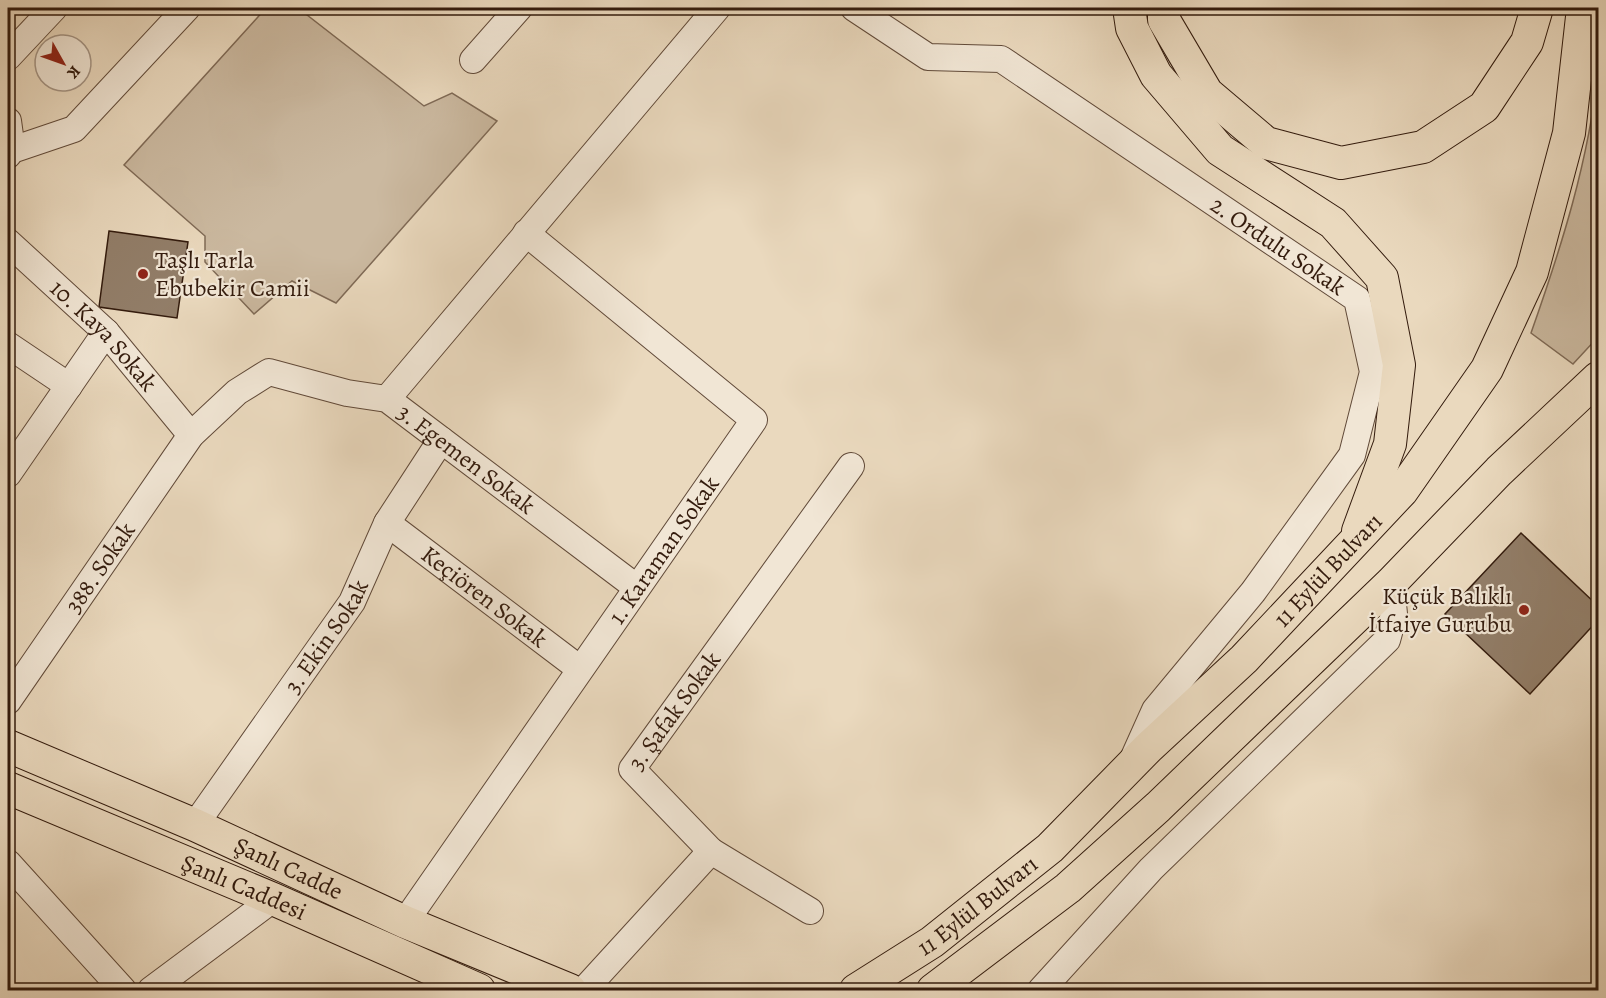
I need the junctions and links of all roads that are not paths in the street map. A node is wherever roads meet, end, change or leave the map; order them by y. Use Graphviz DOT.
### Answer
graph roads {
  1 [pos="54,8"];
  2 [pos="187,8"];
  3 [pos="519,8"];
  4 [pos="717,8"];
  5 [pos="854,8"];
  6 [pos="1129,8"];
  7 [pos="1164,8"];
  8 [pos="1537,8"];
  9 [pos="1583,8"];
  10 [pos="8,57"];
  11 [pos="473,60"];
  12 [pos="8,121"];
  13 [pos="10,152"];
  14 [pos="526,233"];
  15 [pos="8,242"];
  16 [pos="106,332"];
  17 [pos="8,345"];
  18 [pos="1598,380"];
  19 [pos="69,386"];
  20 [pos="387,399"];
  21 [pos="191,435"];
  22 [pos="441,440"];
  23 [pos="851,466"];
  24 [pos="8,474"];
  25 [pos="387,523"];
  26 [pos="1353,545"];
  27 [pos="1391,583"];
  28 [pos="636,587"];
  29 [pos="580,669"];
  30 [pos="8,701"];
  31 [pos="8,746"];
  32 [pos="1129,768"];
  33 [pos="8,788"];
  34 [pos="195,825"];
  35 [pos="711,851"];
  36 [pos="8,863"];
  37 [pos="273,899"];
  38 [pos="810,911"];
  39 [pos="405,922"];
  40 [pos="123,990"];
  41 [pos="151,990"];
  42 [pos="479,990"];
  43 [pos="570,990"];
  44 [pos="584,990"];
  45 [pos="856,990"];
  46 [pos="933,990"];
  47 [pos="1041,990"];
  1 -- 10 [label="street"];
  2 -- 13 [label="street"];
  3 -- 11 [label="street"];
  4 -- 14 [label="street"];
  5 -- 32 [label="street, 2. Ordulu Sokak"];
  6 -- 26 [label="main road"];
  7 -- 8 [label="main road"];
  9 -- 26 [label="main road, 11 Eylül Bulvarı"];
  12 -- 13 [label="street"];
  14 -- 20 [label="street"];
  14 -- 28 [label="street, 1. Karaman Sokak"];
  15 -- 16 [label="street, 10. Kaya Sokak"];
  16 -- 19 [label="street"];
  16 -- 21 [label="street, 10. Kaya Sokak"];
  17 -- 19 [label="street"];
  18 -- 27 [label="main road, 11 Eylül Bulvarı"];
  19 -- 24 [label="street"];
  20 -- 21 [label="street, 3. Egemen Sokak"];
  20 -- 22 [label="street, 3. Egemen Sokak"];
  21 -- 30 [label="street, 388. Sokak"];
  22 -- 25 [label="street, 3. Ekin Sokak"];
  22 -- 28 [label="street, 3. Egemen Sokak"];
  23 -- 35 [label="street, 3. Şafak Sokak"];
  25 -- 29 [label="street, Keçiören Sokak"];
  25 -- 34 [label="street, 3. Ekin Sokak"];
  26 -- 32 [label="main road, 11 Eylül Bulvarı"];
  27 -- 46 [label="main road, 11 Eylül Bulvarı"];
  27 -- 47 [label="street"];
  28 -- 29 [label="street, 1. Karaman Sokak"];
  29 -- 39 [label="street, 1. Karaman Sokak"];
  31 -- 34 [label="main road, Şanlı Cadde"];
  32 -- 45 [label="main road, 11 Eylül Bulvarı"];
  33 -- 37 [label="main road, Şanlı Caddesi"];
  34 -- 39 [label="main road, Şanlı Cadde"];
  35 -- 38 [label="street"];
  35 -- 44 [label="street"];
  36 -- 40 [label="street"];
  37 -- 41 [label="street"];
  37 -- 42 [label="main road, Şanlı Caddesi"];
  39 -- 43 [label="main road, Şanlı Cadde"];
}
